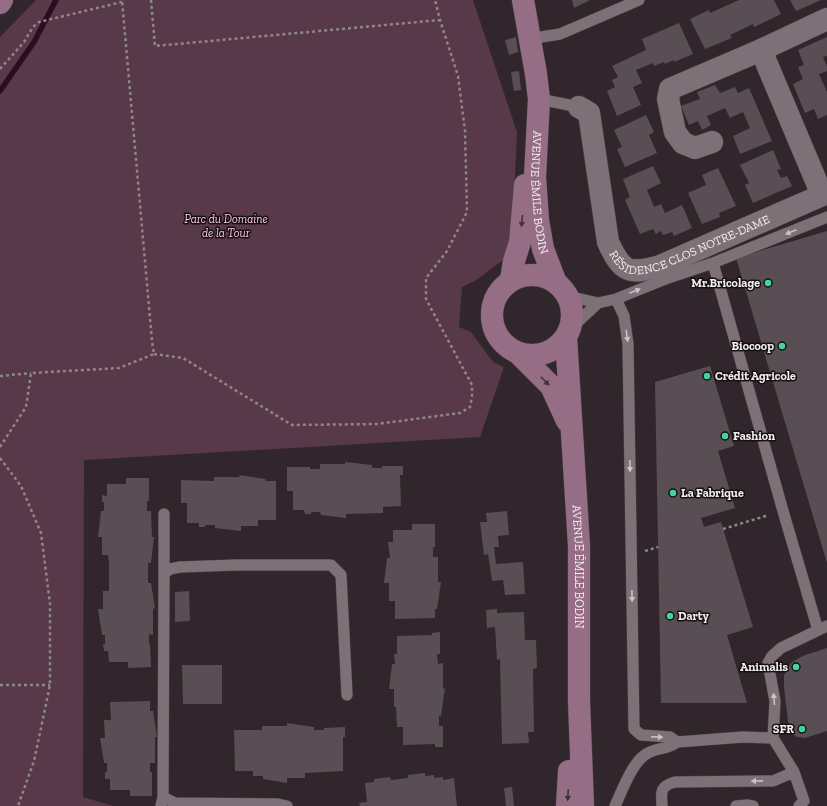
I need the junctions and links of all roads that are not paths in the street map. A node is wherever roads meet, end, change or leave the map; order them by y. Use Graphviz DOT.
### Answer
graph roads {
  1 [pos="2,0"];
  2 [pos="523,0"];
  3 [pos="639,0"];
  4 [pos="0,3"];
  5 [pos="827,19"];
  6 [pos="530,39"];
  7 [pos="762,50"];
  8 [pos="539,99"];
  9 [pos="579,107"];
  10 [pos="712,142"];
  11 [pos="824,194"];
  12 [pos="827,217"];
  13 [pos="713,264"];
  14 [pos="511,280"];
  15 [pos="562,289"];
  16 [pos="616,299"];
  17 [pos="598,303"];
  18 [pos="568,333"];
  19 [pos="518,353"];
  20 [pos="572,433"];
  21 [pos="164,514"];
  22 [pos="164,574"];
  23 [pos="823,628"];
  24 [pos="347,695"];
  25 [pos="579,701"];
  26 [pos="773,738"];
  27 [pos="677,742"];
  28 [pos="794,772"];
  29 [pos="162,802"];
  30 [pos="802,804"];
  31 [pos="287,806"];
  32 [pos="567,806"];
  33 [pos="583,806"];
  34 [pos="615,806"];
  35 [pos="662,806"];
  36 [pos="736,806"];
  37 [pos="753,806"];
  1 -- 4 [label="main road"];
  2 -- 6 [label="main road, AVENUE ÉMILE BODIN"];
  3 -- 6 [label="lane"];
  5 -- 7 [label="street"];
  6 -- 8 [label="main road, AVENUE ÉMILE BODIN"];
  7 -- 10 [label="street"];
  7 -- 11 [label="street, RÉSIDENCE CLOS NOTRE-DAME"];
  8 -- 9 [label="lane"];
  8 -- 14 [label="main road, AVENUE ÉMILE BODIN, one-way"];
  8 -- 15 [label="main road, AVENUE ÉMILE BODIN"];
  9 -- 11 [label="street, RÉSIDENCE CLOS NOTRE-DAME"];
  12 -- 13 [label="lane, one-way"];
  16 -- 13 [label="lane, one-way"];
  13 -- 23 [label="lane"];
  14 -- 15 [label="main road"];
  14 -- 19 [label="main road"];
  15 -- 17 [label="lane"];
  15 -- 18 [label="main road"];
  16 -- 17 [label="lane"];
  16 -- 27 [label="lane, one-way"];
  17 -- 18 [label="lane"];
  18 -- 19 [label="main road"];
  18 -- 20 [label="main road, AVENUE ÉMILE BODIN"];
  19 -- 20 [label="main road, AVENUE ÉMILE BODIN, one-way"];
  20 -- 25 [label="main road, AVENUE ÉMILE BODIN"];
  21 -- 22 [label="lane"];
  22 -- 24 [label="lane"];
  22 -- 29 [label="lane"];
  26 -- 23 [label="lane, one-way"];
  25 -- 32 [label="main road, AVENUE ÉMILE BODIN, one-way"];
  25 -- 33 [label="main road, AVENUE ÉMILE BODIN"];
  26 -- 27 [label="lane"];
  26 -- 28 [label="lane"];
  27 -- 34 [label="lane"];
  28 -- 30 [label="lane"];
  28 -- 35 [label="lane, one-way"];
  29 -- 31 [label="lane"];
  36 -- 37 [label="lane"];
}
